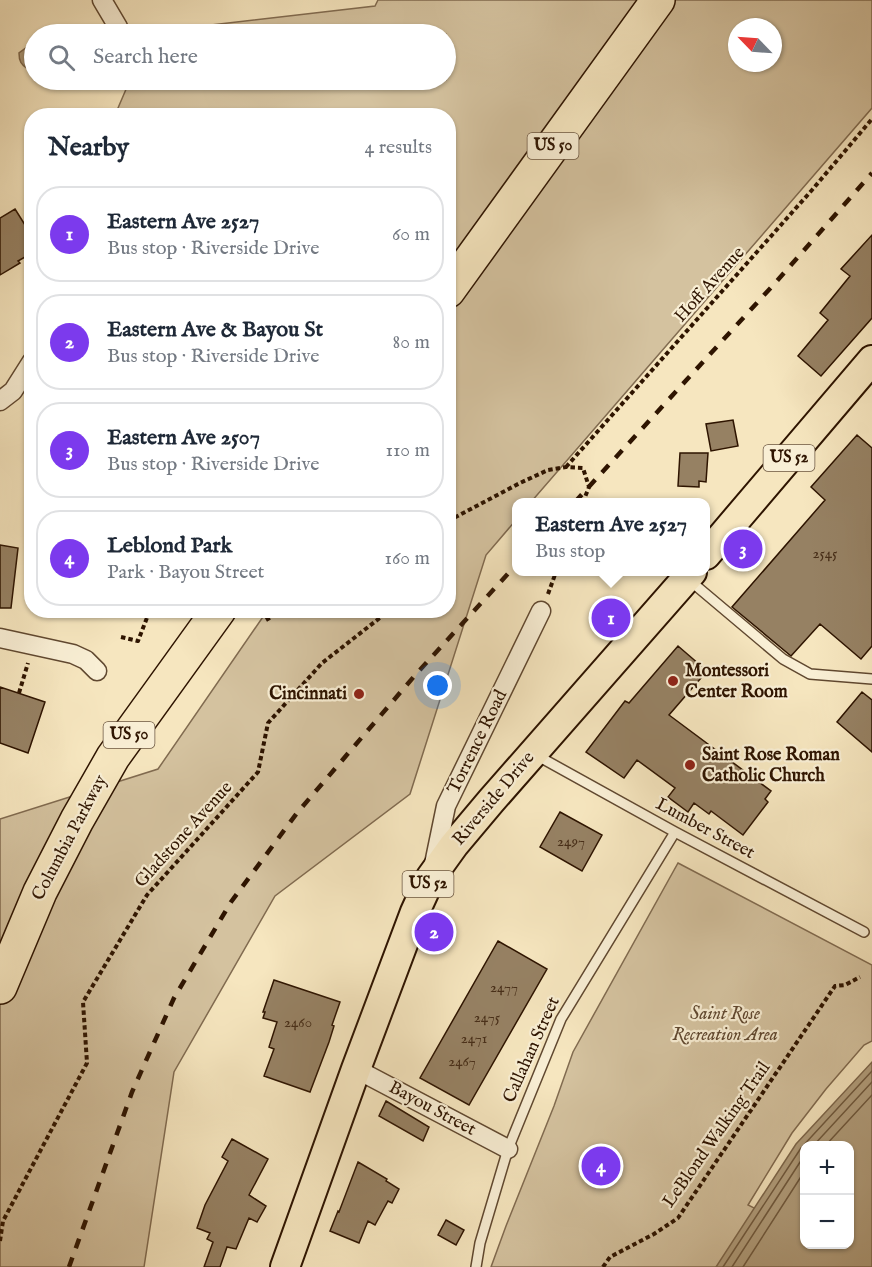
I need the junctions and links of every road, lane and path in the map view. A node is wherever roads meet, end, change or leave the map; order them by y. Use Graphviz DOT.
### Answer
graph roads {
  1 [pos="102,0"];
  2 [pos="658,0"];
  3 [pos="116,24"];
  4 [pos="872,119"];
  5 [pos="456,280"];
  6 [pos="872,360"];
  7 [pos="24,374"];
  8 [pos="0,401"];
  9 [pos="566,467"];
  10 [pos="585,498"];
  11 [pos="456,517"];
  12 [pos="710,549"];
  13 [pos="688,576"];
  14 [pos="690,576"];
  15 [pos="541,611"];
  16 [pos="147,618"];
  17 [pos="213,618"];
  18 [pos="269,618"];
  19 [pos="380,618"];
  20 [pos="266,620"];
  21 [pos="121,637"];
  22 [pos="0,638"];
  23 [pos="28,663"];
  24 [pos="97,671"];
  25 [pos="872,678"];
  26 [pos="19,693"];
  27 [pos="532,753"];
  28 [pos="675,832"];
  29 [pos="431,878"];
  30 [pos="28,917"];
  31 [pos="864,932"];
  32 [pos="0,962"];
  33 [pos="860,977"];
  34 [pos="0,987"];
  35 [pos="356,1069"];
  36 [pos="508,1149"];
  37 [pos="0,1240"];
  38 [pos="285,1267"];
  39 [pos="476,1267"];
  40 [pos="603,1267"];
  1 -- 3 [label="street"];
  2 -- 5 [label="highway, US 50"];
  4 -- 9 [label="path, Hoff Avenue"];
  6 -- 12 [label="main road, US 52"];
  7 -- 8 [label="street"];
  9 -- 10 [label="path"];
  9 -- 11 [label="path"];
  13 -- 27 [label="main road, Riverside Drive / US 52"];
  14 -- 25 [label="lane"];
  15 -- 29 [label="street, Torrence Road"];
  16 -- 21 [label="path"];
  17 -- 30 [label="highway, Columbia Parkway / US 50"];
  18 -- 20 [label="path"];
  19 -- 37 [label="path, Gladstone Avenue"];
  22 -- 24 [label="street"];
  23 -- 26 [label="path"];
  27 -- 28 [label="lane, Lumber Street"];
  27 -- 29 [label="main road, Riverside Drive / US 52"];
  28 -- 31 [label="lane, Lumber Street"];
  28 -- 36 [label="lane, Callahan Street"];
  29 -- 35 [label="main road, Riverside Drive / US 52"];
  30 -- 32 [label="highway"];
  30 -- 34 [label="highway, Columbia Parkway / US 50"];
  33 -- 40 [label="path, LeBlond Walking Trail"];
  35 -- 36 [label="street, Bayou Street"];
  35 -- 38 [label="main road, Riverside Drive / US 52"];
  36 -- 39 [label="lane, Callahan Street"];
}
